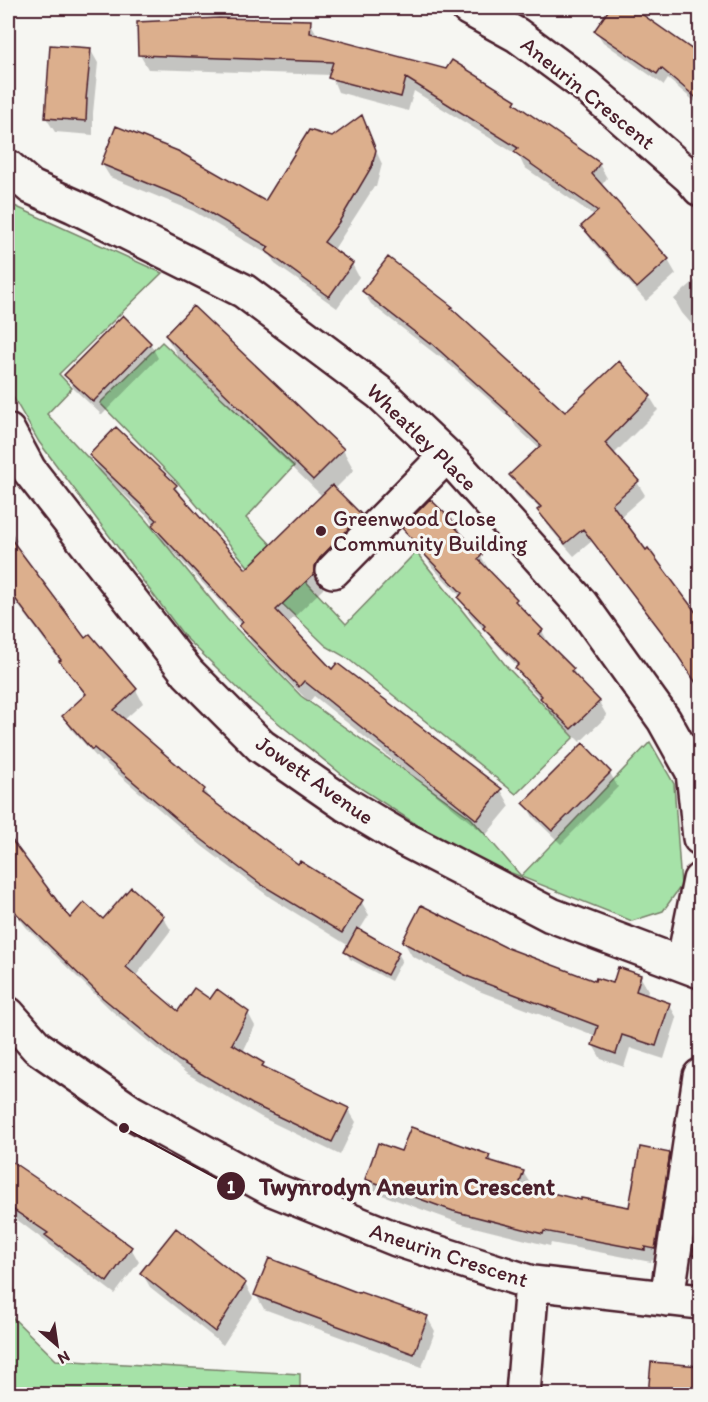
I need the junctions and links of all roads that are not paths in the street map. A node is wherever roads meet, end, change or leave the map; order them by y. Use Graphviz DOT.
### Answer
graph roads {
  1 [pos="468,8"];
  2 [pos="8,167"];
  3 [pos="697,179"];
  4 [pos="8,431"];
  5 [pos="446,456"];
  6 [pos="333,571"];
  7 [pos="700,838"];
  8 [pos="700,880"];
  9 [pos="692,968"];
  10 [pos="8,1014"];
  11 [pos="700,1076"];
  12 [pos="531,1283"];
  13 [pos="667,1299"];
  14 [pos="700,1302"];
  15 [pos="523,1395"];
  1 -- 3 [label="street, Aneurin Crescent"];
  2 -- 5 [label="street, Wheatley Place"];
  4 -- 9 [label="street, Jowett Avenue"];
  5 -- 6 [label="street"];
  5 -- 7 [label="street, Wheatley Place"];
  8 -- 9 [label="street"];
  10 -- 12 [label="street, Aneurin Crescent"];
  11 -- 13 [label="street"];
  12 -- 13 [label="street, Aneurin Crescent"];
  12 -- 15 [label="street"];
  13 -- 14 [label="street, Aneurin Crescent"];
}
